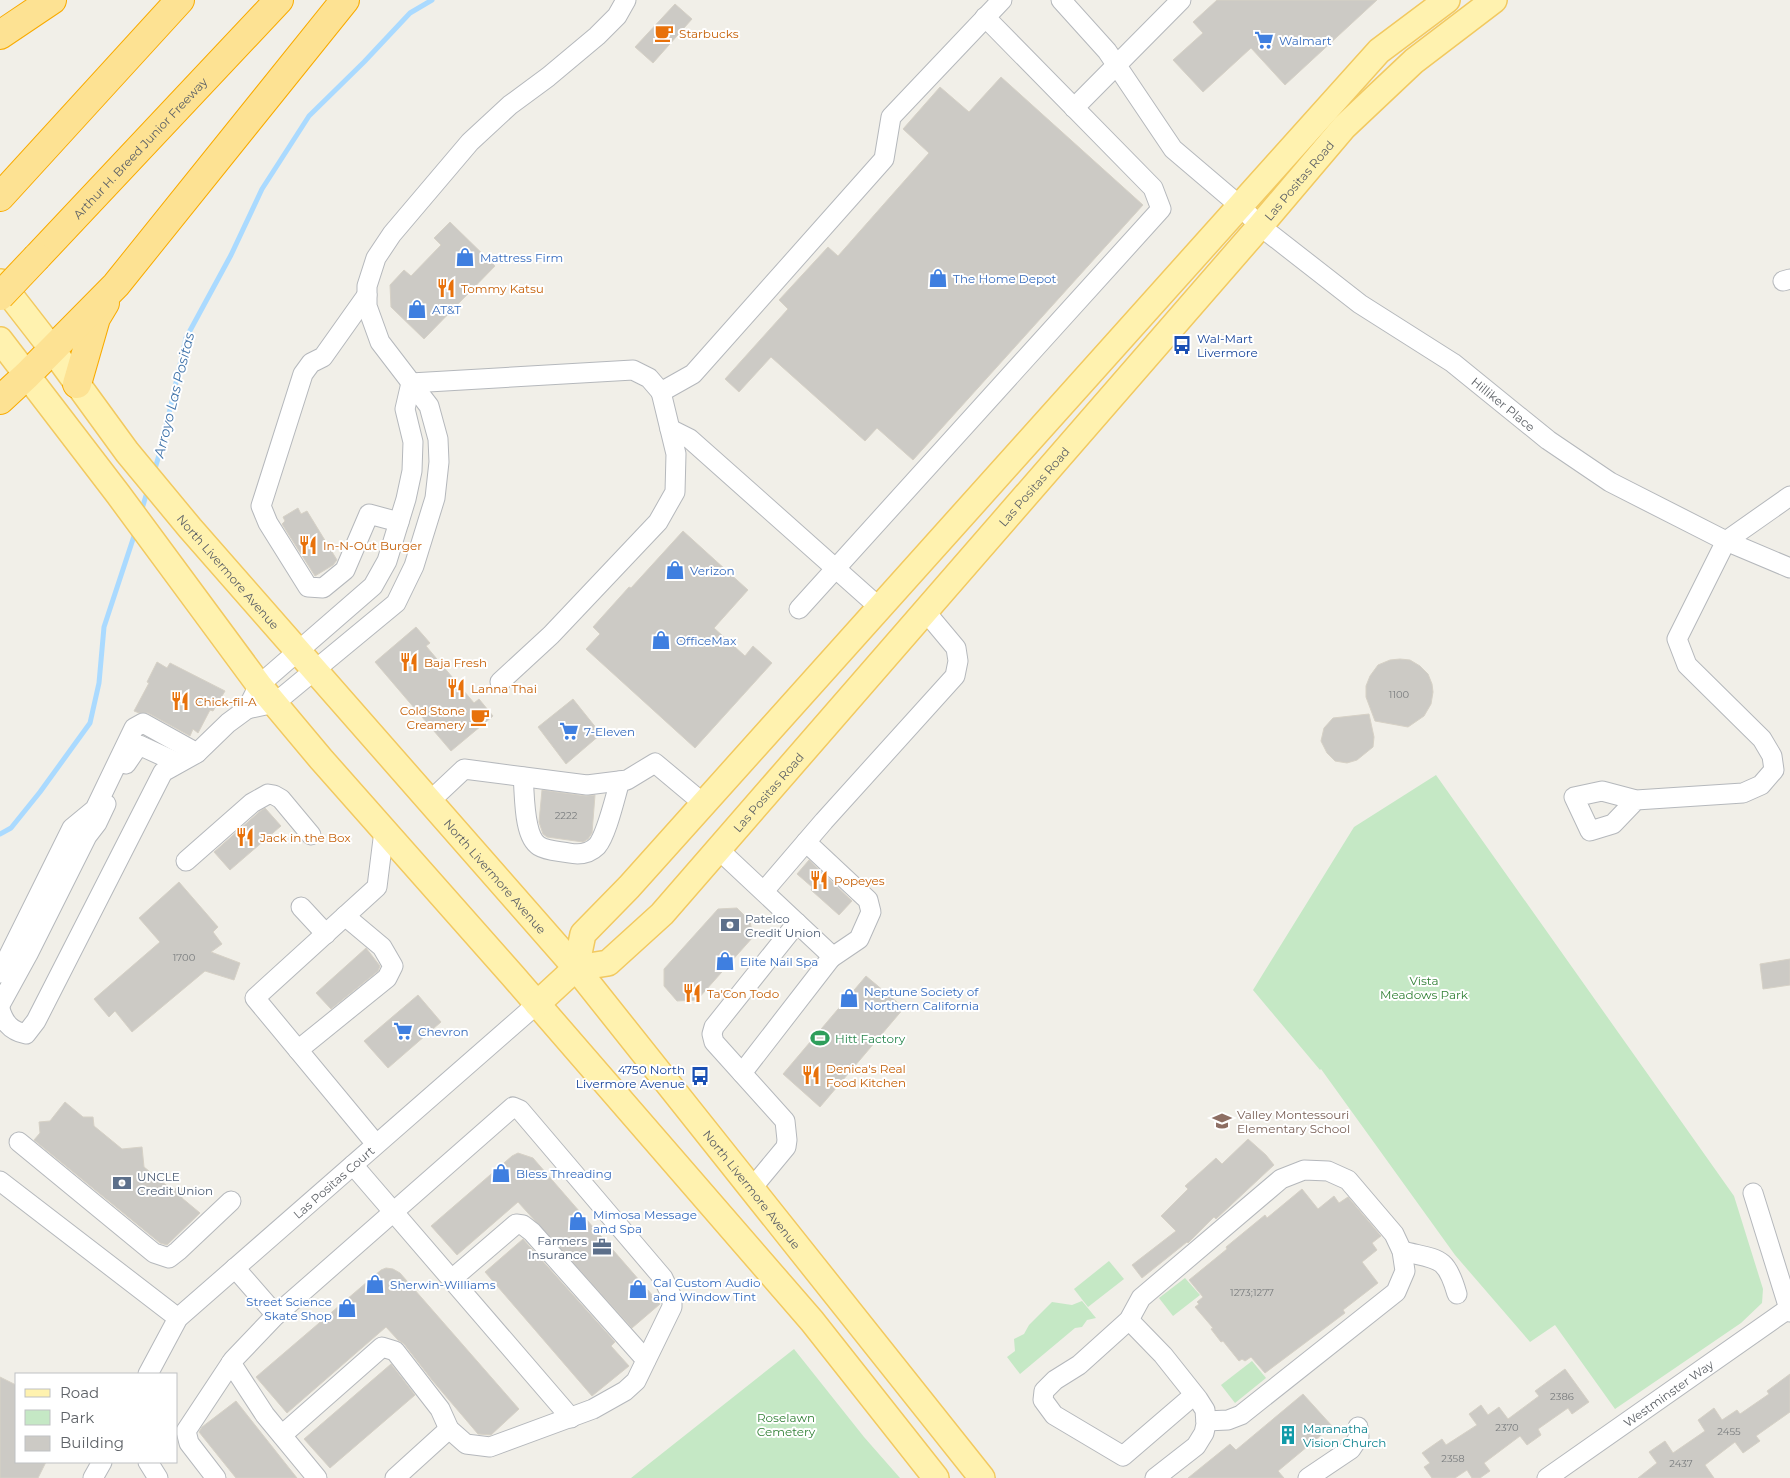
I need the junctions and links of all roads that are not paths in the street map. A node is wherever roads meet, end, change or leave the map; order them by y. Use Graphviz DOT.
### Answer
graph roads {
  1 [pos="52,0"];
  2 [pos="180,0"];
  3 [pos="279,0"];
  4 [pos="345,0"];
  5 [pos="626,0"];
  6 [pos="1002,0"];
  7 [pos="1060,0"];
  8 [pos="1181,0"];
  9 [pos="1447,0"];
  10 [pos="1494,0"];
  11 [pos="985,17"];
  12 [pos="0,35"];
  13 [pos="1116,65"];
  14 [pos="1074,108"];
  15 [pos="0,197"];
  16 [pos="1240,206"];
  17 [pos="1260,226"];
  18 [pos="0,282"];
  19 [pos="116,285"];
  20 [pos="367,295"];
  21 [pos="0,296"];
  22 [pos="0,340"];
  23 [pos="52,350"];
  24 [pos="27,375"];
  25 [pos="411,383"];
  26 [pos="77,384"];
  27 [pos="661,392"];
  28 [pos="0,400"];
  29 [pos="670,429"];
  30 [pos="1790,496"];
  31 [pos="399,522"];
  32 [pos="1726,541"];
  33 [pos="836,568"];
  34 [pos="1790,568"];
  35 [pos="880,608"];
  36 [pos="799,609"];
  37 [pos="926,610"];
  38 [pos="299,650"];
  39 [pos="315,670"];
  40 [pos="500,682"];
  41 [pos="267,694"];
  42 [pos="197,753"];
  43 [pos="178,763"];
  44 [pos="523,777"];
  45 [pos="620,781"];
  46 [pos="1636,800"];
  47 [pos="430,801"];
  48 [pos="704,804"];
  49 [pos="384,831"];
  50 [pos="311,835"];
  51 [pos="806,842"];
  52 [pos="718,849"];
  53 [pos="186,861"];
  54 [pos="764,891"];
  55 [pos="301,907"];
  56 [pos="345,916"];
  57 [pos="797,923"];
  58 [pos="326,934"];
  59 [pos="831,958"];
  60 [pos="576,968"];
  61 [pos="0,973"];
  62 [pos="0,1004"];
  63 [pos="537,1004"];
  64 [pos="0,1009"];
  65 [pos="298,1050"];
  66 [pos="742,1073"];
  67 [pos="19,1142"];
  68 [pos="376,1144"];
  69 [pos="353,1165"];
  70 [pos="0,1181"];
  71 [pos="752,1188"];
  72 [pos="1754,1193"];
  73 [pos="231,1201"];
  74 [pos="394,1211"];
  75 [pos="1402,1251"];
  76 [pos="235,1268"];
  77 [pos="452,1279"];
  78 [pos="1457,1294"];
  79 [pos="1789,1310"];
  80 [pos="276,1315"];
  81 [pos="178,1318"];
  82 [pos="1129,1320"];
  83 [pos="646,1360"];
  84 [pos="231,1363"];
  85 [pos="149,1373"];
  86 [pos="1194,1395"];
  87 [pos="571,1418"];
  88 [pos="1206,1421"];
  89 [pos="1358,1427"];
  90 [pos="449,1429"];
  91 [pos="282,1435"];
  92 [pos="101,1463"];
  93 [pos="149,1463"];
  94 [pos="93,1478"];
  95 [pos="158,1478"];
  96 [pos="216,1478"];
  97 [pos="317,1478"];
  98 [pos="395,1478"];
  99 [pos="936,1478"];
  100 [pos="982,1478"];
  101 [pos="1155,1478"];
  102 [pos="1308,1478"];
  103 [pos="1547,1478"];
  1 -- 12 [label="highway"];
  2 -- 15 [label="highway"];
  3 -- 21 [label="highway, Arthur H. Breed Junior Freeway, bridge"];
  4 -- 19 [label="highway"];
  5 -- 20 [label="street"];
  6 -- 11 [label="street"];
  7 -- 13 [label="street, Hilliker Place"];
  8 -- 13 [label="street"];
  9 -- 16 [label="main road, Las Positas Road"];
  10 -- 17 [label="main road, Las Positas Road"];
  11 -- 14 [label="street"];
  11 -- 27 [label="street"];
  13 -- 14 [label="street"];
  13 -- 16 [label="street, Hilliker Place"];
  14 -- 33 [label="street"];
  16 -- 17 [label="street, Hilliker Place"];
  16 -- 35 [label="main road, Las Positas Road"];
  17 -- 32 [label="street, Hilliker Place"];
  17 -- 37 [label="main road, Las Positas Road"];
  18 -- 23 [label="main road, North Livermore Avenue"];
  19 -- 23 [label="highway"];
  19 -- 26 [label="highway"];
  20 -- 25 [label="street"];
  20 -- 31 [label="street"];
  22 -- 24 [label="main road"];
  23 -- 24 [label="highway"];
  23 -- 26 [label="main road, North Livermore Avenue"];
  24 -- 28 [label="highway"];
  24 -- 41 [label="main road"];
  25 -- 27 [label="street"];
  25 -- 31 [label="street"];
  25 -- 39 [label="street"];
  26 -- 38 [label="main road, North Livermore Avenue"];
  27 -- 29 [label="street"];
  29 -- 33 [label="street"];
  29 -- 40 [label="street"];
  30 -- 32 [label="street"];
  31 -- 38 [label="street"];
  32 -- 34 [label="street, Hilliker Place"];
  32 -- 46 [label="street"];
  33 -- 35 [label="street"];
  33 -- 36 [label="street"];
  35 -- 48 [label="main road, Las Positas Road"];
  37 -- 51 [label="street"];
  37 -- 52 [label="main road, Las Positas Road"];
  38 -- 39 [label="main road, North Livermore Avenue"];
  38 -- 41 [label="street"];
  39 -- 41 [label="street"];
  39 -- 47 [label="main road, North Livermore Avenue"];
  41 -- 42 [label="street"];
  41 -- 49 [label="main road"];
  42 -- 43 [label="street"];
  42 -- 61 [label="street"];
  43 -- 62 [label="street"];
  43 -- 64 [label="street"];
  44 -- 45 [label="street"];
  44 -- 45 [label="street"];
  44 -- 47 [label="street"];
  45 -- 48 [label="street"];
  47 -- 60 [label="main road, North Livermore Avenue"];
  48 -- 60 [label="main road, Las Positas Road"];
  49 -- 56 [label="street"];
  49 -- 63 [label="main road"];
  50 -- 53 [label="street"];
  51 -- 54 [label="street"];
  51 -- 59 [label="street"];
  52 -- 54 [label="street"];
  52 -- 60 [label="main road, Las Positas Road"];
  54 -- 57 [label="street"];
  55 -- 58 [label="street"];
  56 -- 58 [label="street"];
  56 -- 65 [label="street"];
  57 -- 59 [label="street"];
  57 -- 66 [label="street"];
  58 -- 65 [label="street"];
  59 -- 66 [label="street"];
  60 -- 63 [label="main road"];
  60 -- 71 [label="main road, North Livermore Avenue"];
  63 -- 68 [label="street, Las Positas Court"];
  63 -- 99 [label="main road"];
  65 -- 68 [label="street"];
  66 -- 71 [label="street"];
  67 -- 73 [label="street"];
  68 -- 69 [label="street, Las Positas Court"];
  69 -- 74 [label="street"];
  69 -- 76 [label="street, Las Positas Court"];
  70 -- 81 [label="street"];
  71 -- 100 [label="main road, North Livermore Avenue"];
  72 -- 79 [label="street"];
  74 -- 77 [label="street"];
  74 -- 80 [label="street"];
  74 -- 83 [label="street"];
  75 -- 78 [label="street"];
  75 -- 82 [label="street"];
  75 -- 88 [label="street"];
  76 -- 80 [label="street"];
  76 -- 81 [label="street, Las Positas Court"];
  77 -- 83 [label="street"];
  77 -- 87 [label="street"];
  79 -- 103 [label="street, Westminster Way"];
  80 -- 84 [label="street"];
  81 -- 85 [label="street, Las Positas Court"];
  82 -- 86 [label="street"];
  82 -- 86 [label="street"];
  83 -- 87 [label="street"];
  84 -- 91 [label="street"];
  84 -- 96 [label="street"];
  86 -- 88 [label="street"];
  87 -- 90 [label="street"];
  88 -- 101 [label="street"];
  89 -- 102 [label="street"];
  90 -- 91 [label="street"];
  90 -- 98 [label="street"];
  91 -- 97 [label="street"];
  92 -- 94 [label="street"];
  93 -- 95 [label="street"];
}
